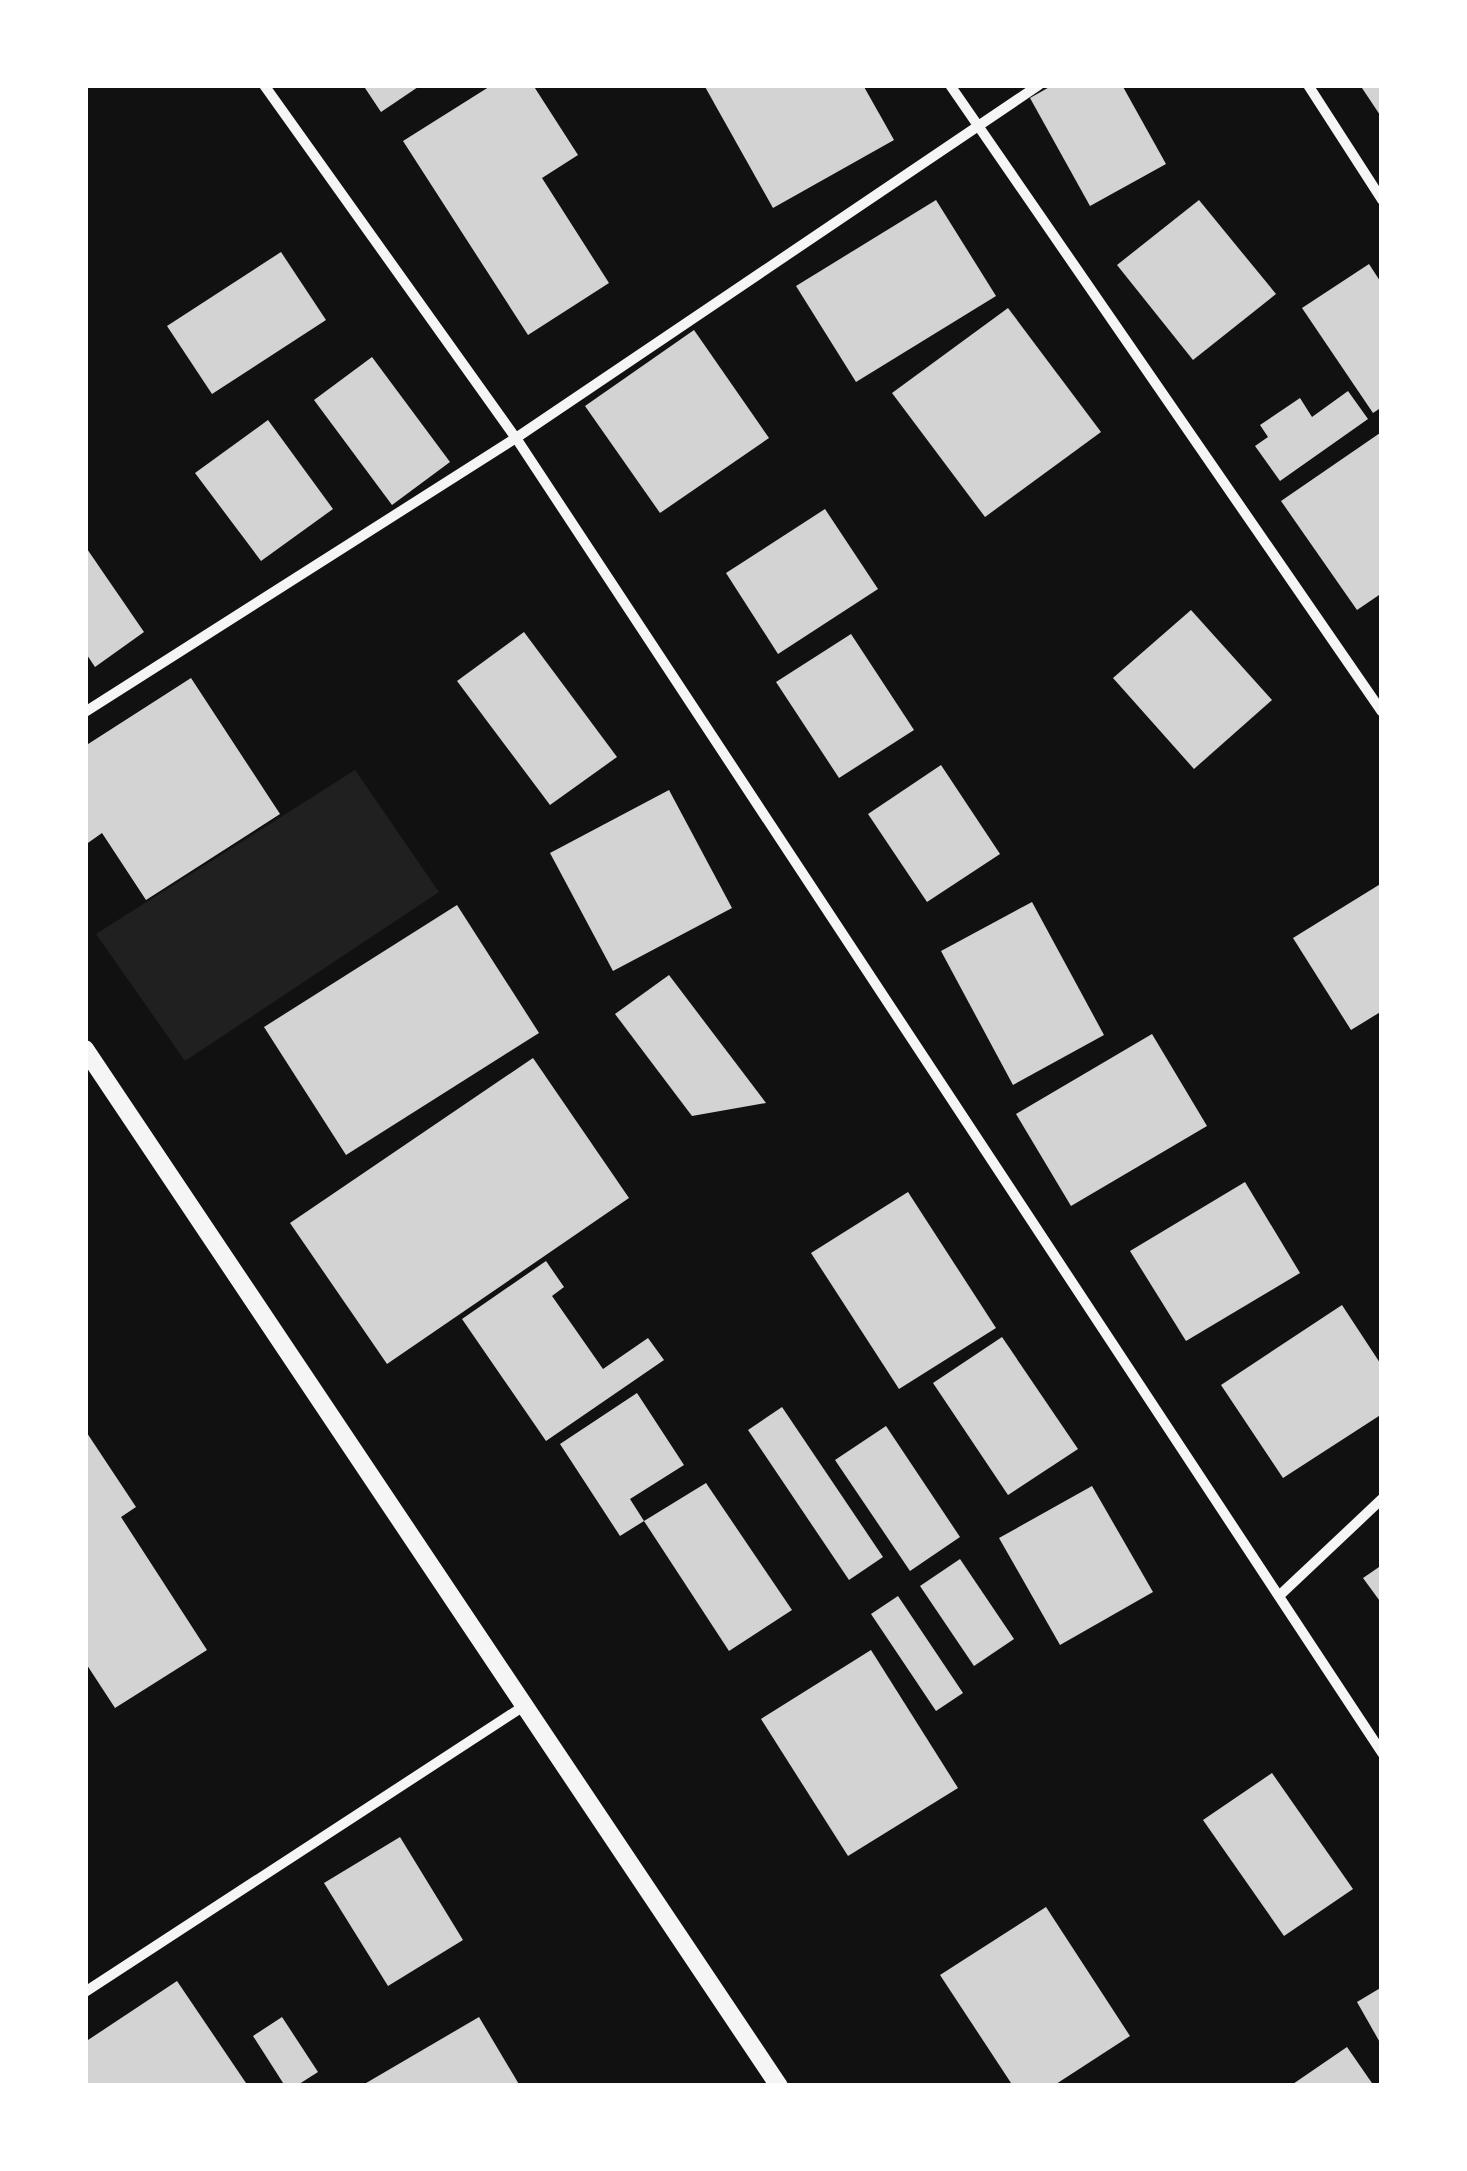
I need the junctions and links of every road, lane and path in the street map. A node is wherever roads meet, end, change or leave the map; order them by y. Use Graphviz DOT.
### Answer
graph roads {
  1 [pos="264,85"];
  2 [pos="950,85"];
  3 [pos="1040,85"];
  4 [pos="1308,85"];
  5 [pos="979,127"];
  6 [pos="1382,200"];
  7 [pos="516,438"];
  8 [pos="85,712"];
  9 [pos="1382,712"];
  10 [pos="85,1050"];
  11 [pos="1382,1499"];
  12 [pos="1280,1595"];
  13 [pos="527,1704"];
  14 [pos="1382,1753"];
  15 [pos="85,1992"];
  16 [pos="778,2086"];
  1 -- 7 [label="street"];
  2 -- 5 [label="street"];
  3 -- 5 [label="street"];
  4 -- 6 [label="street"];
  5 -- 7 [label="street"];
  5 -- 9 [label="street"];
  7 -- 8 [label="street"];
  7 -- 12 [label="street"];
  10 -- 13 [label="street"];
  11 -- 12 [label="street"];
  12 -- 14 [label="street"];
  13 -- 15 [label="street"];
  13 -- 16 [label="street"];
}
